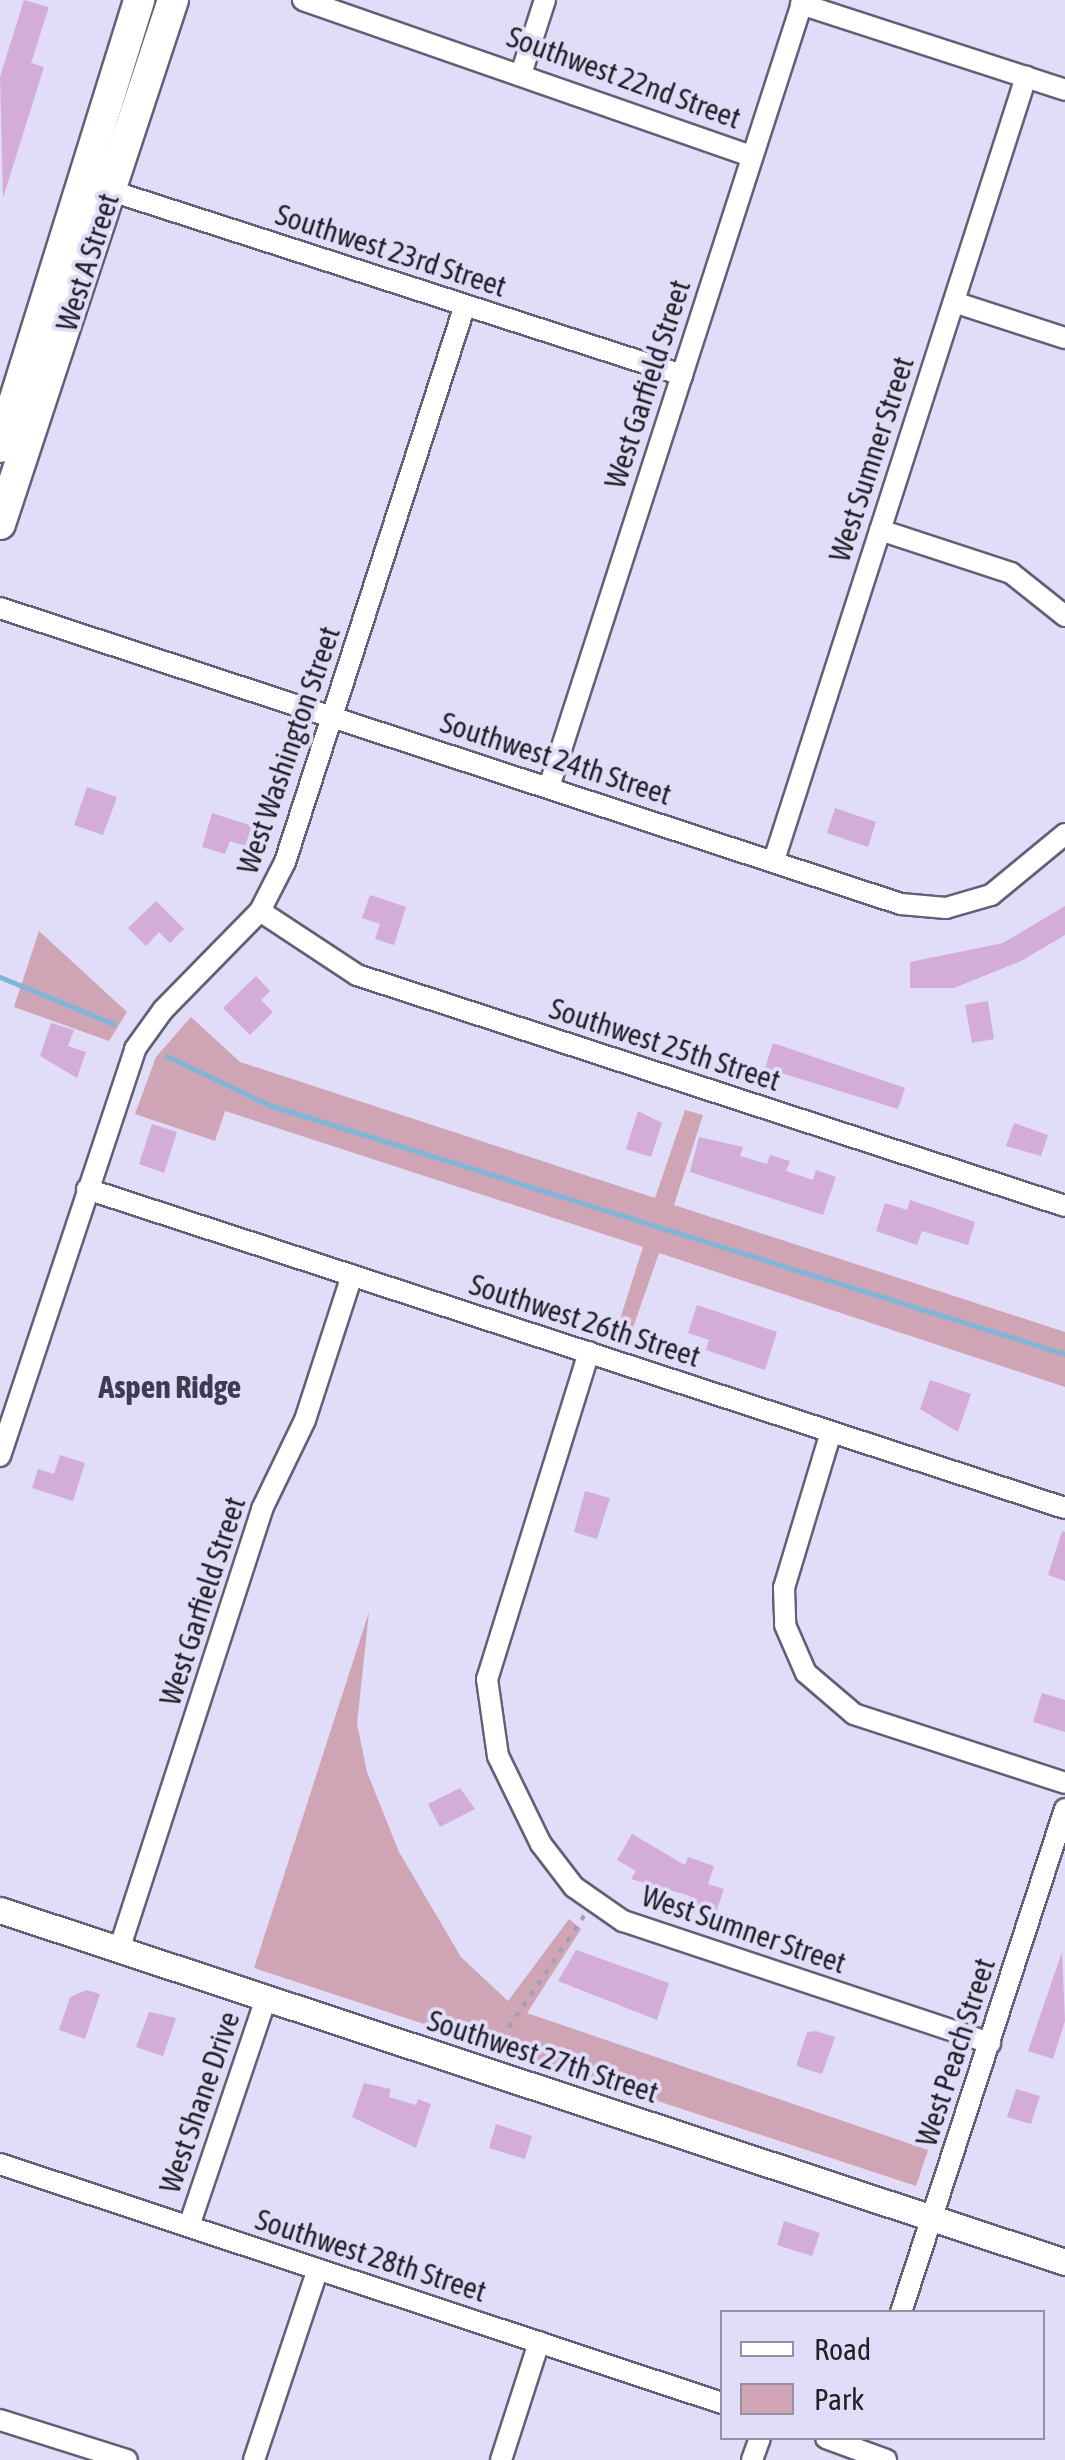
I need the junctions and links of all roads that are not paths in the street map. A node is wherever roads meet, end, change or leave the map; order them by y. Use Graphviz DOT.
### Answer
graph roads {
  1 [pos="139,0"];
  2 [pos="173,0"];
  3 [pos="303,0"];
  4 [pos="545,0"];
  5 [pos="802,2"];
  6 [pos="328,4"];
  7 [pos="522,71"];
  8 [pos="1026,77"];
  9 [pos="1065,90"];
  10 [pos="752,156"];
  11 [pos="96,186"];
  12 [pos="954,302"];
  13 [pos="465,305"];
  14 [pos="1065,338"];
  15 [pos="682,375"];
  16 [pos="0,447"];
  17 [pos="0,524"];
  18 [pos="880,530"];
  19 [pos="4,611"];
  20 [pos="1065,616"];
  21 [pos="332,718"];
  22 [pos="549,787"];
  23 [pos="1065,834"];
  24 [pos="774,860"];
  25 [pos="260,911"];
  26 [pos="87,1189"];
  27 [pos="1065,1206"];
  28 [pos="352,1275"];
  29 [pos="589,1352"];
  30 [pos="831,1432"];
  31 [pos="0,1456"];
  32 [pos="1065,1508"];
  33 [pos="1065,1783"];
  34 [pos="1065,1809"];
  35 [pos="0,1910"];
  36 [pos="119,1950"];
  37 [pos="266,1998"];
  38 [pos="990,2043"];
  39 [pos="0,2164"];
  40 [pos="932,2218"];
  41 [pos="190,2226"];
  42 [pos="1065,2262"];
  43 [pos="318,2269"];
  44 [pos="902,2310"];
  45 [pos="539,2342"];
  46 [pos="720,2403"];
  47 [pos="0,2420"];
  48 [pos="857,2442"];
  49 [pos="126,2460"];
  50 [pos="254,2460"];
  51 [pos="501,2460"];
  52 [pos="886,2460"];
  1 -- 11 [label="main road, West A Street"];
  2 -- 11 [label="main road, West A Street"];
  3 -- 6 [label="street, Southwest 22nd Street"];
  4 -- 7 [label="street"];
  5 -- 8 [label="street"];
  5 -- 10 [label="street, West Garfield Street"];
  6 -- 7 [label="street, Southwest 22nd Street"];
  7 -- 10 [label="street, Southwest 22nd Street"];
  8 -- 9 [label="street"];
  8 -- 12 [label="street, West Sumner Street"];
  10 -- 15 [label="street, West Garfield Street"];
  11 -- 13 [label="street, Southwest 23rd Street"];
  11 -- 16 [label="main road, West A Street"];
  11 -- 17 [label="main road, West A Street"];
  12 -- 14 [label="street"];
  12 -- 18 [label="street, West Sumner Street"];
  13 -- 15 [label="street, Southwest 23rd Street"];
  13 -- 21 [label="street, West Washington Street"];
  15 -- 22 [label="street, West Garfield Street"];
  18 -- 20 [label="street"];
  18 -- 24 [label="street, West Sumner Street"];
  19 -- 21 [label="street, Southwest 24th Street"];
  21 -- 22 [label="street, Southwest 24th Street"];
  21 -- 25 [label="street, West Washington Street"];
  22 -- 24 [label="street, Southwest 24th Street"];
  23 -- 24 [label="street, Southwest 24th Street"];
  25 -- 26 [label="street, West Washington Street"];
  25 -- 27 [label="street, Southwest 25th Street"];
  26 -- 28 [label="street, Southwest 26th Street"];
  26 -- 31 [label="street, West Washington Street"];
  28 -- 29 [label="street, Southwest 26th Street"];
  28 -- 36 [label="street, West Garfield Street"];
  29 -- 30 [label="street, Southwest 26th Street"];
  29 -- 38 [label="street, West Sumner Street"];
  30 -- 32 [label="street, Southwest 26th Street"];
  30 -- 33 [label="street"];
  34 -- 38 [label="street, West Peach Street"];
  35 -- 36 [label="street, Southwest 27th Street"];
  36 -- 37 [label="street, Southwest 27th Street"];
  37 -- 40 [label="street, Southwest 27th Street"];
  37 -- 41 [label="street, West Shane Drive"];
  38 -- 40 [label="street, West Peach Street"];
  39 -- 41 [label="street, Southwest 28th Street"];
  40 -- 42 [label="street, Southwest 27th Street"];
  40 -- 44 [label="street, West Peach Street"];
  41 -- 43 [label="street, Southwest 28th Street"];
  43 -- 45 [label="street, Southwest 28th Street"];
  43 -- 50 [label="street"];
  45 -- 46 [label="street, Southwest 28th Street"];
  45 -- 51 [label="street"];
  47 -- 49 [label="street"];
  48 -- 52 [label="street"];
}
